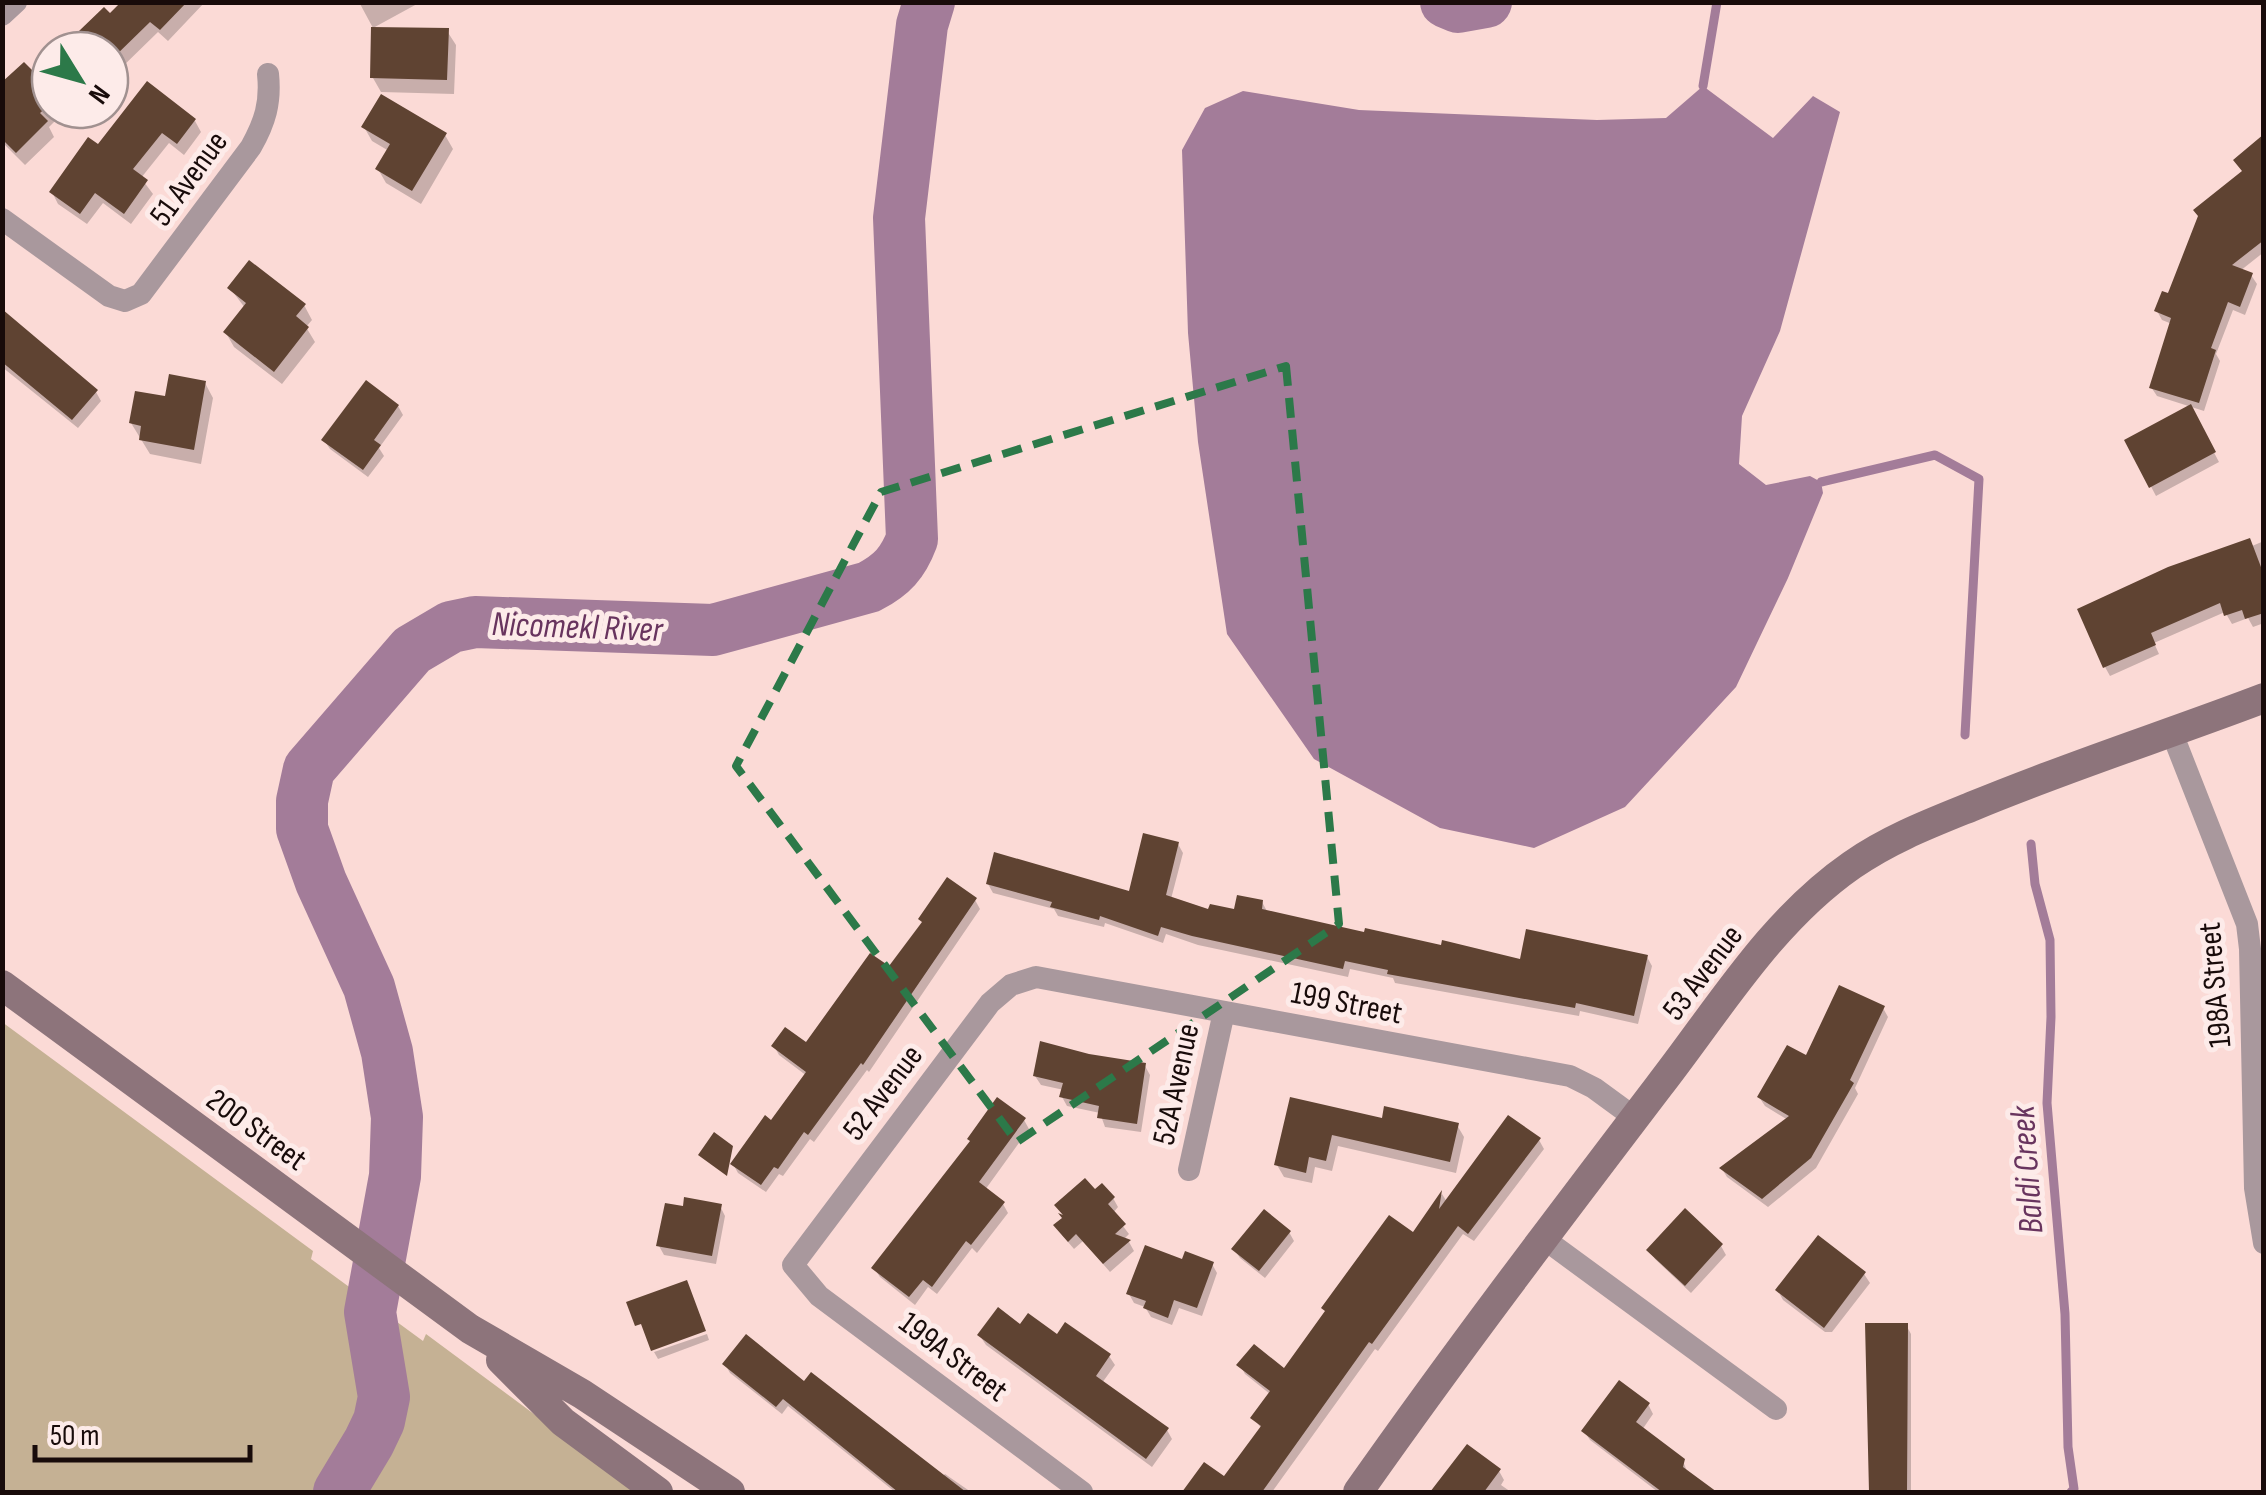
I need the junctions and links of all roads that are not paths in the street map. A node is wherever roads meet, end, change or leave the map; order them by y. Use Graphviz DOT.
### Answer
graph roads {
  1 [pos="16,2"];
  2 [pos="2,15"];
  3 [pos="268,74"];
  4 [pos="2,219"];
  5 [pos="2264,698"];
  6 [pos="2172,733"];
  7 [pos="1036,977"];
  8 [pos="2,984"];
  9 [pos="1224,1012"];
  10 [pos="1635,1118"];
  11 [pos="2259,1125"];
  12 [pos="1190,1170"];
  13 [pos="1543,1238"];
  14 [pos="2264,1243"];
  15 [pos="793,1264"];
  16 [pos="470,1330"];
  17 [pos="1776,1410"];
  18 [pos="658,1492"];
  19 [pos="730,1492"];
  20 [pos="1082,1492"];
  21 [pos="1358,1492"];
  1 -- 2 [label="street"];
  3 -- 4 [label="street, 51 Avenue"];
  5 -- 6 [label="street, 53 Avenue"];
  6 -- 10 [label="street, 53 Avenue"];
  6 -- 11 [label="street, 198A Street"];
  7 -- 9 [label="street, 199 Street"];
  7 -- 15 [label="street, 52 Avenue"];
  8 -- 16 [label="street, 200 Street"];
  9 -- 10 [label="street, 199 Street"];
  9 -- 12 [label="street, 52A Avenue"];
  10 -- 13 [label="street, 53 Avenue"];
  11 -- 14 [label="street, 198A Street"];
  13 -- 17 [label="street"];
  13 -- 21 [label="street, 53 Avenue"];
  15 -- 20 [label="street, 199A Street"];
  16 -- 18 [label="street, 200 Street"];
  16 -- 19 [label="street, 200 Street"];
}
